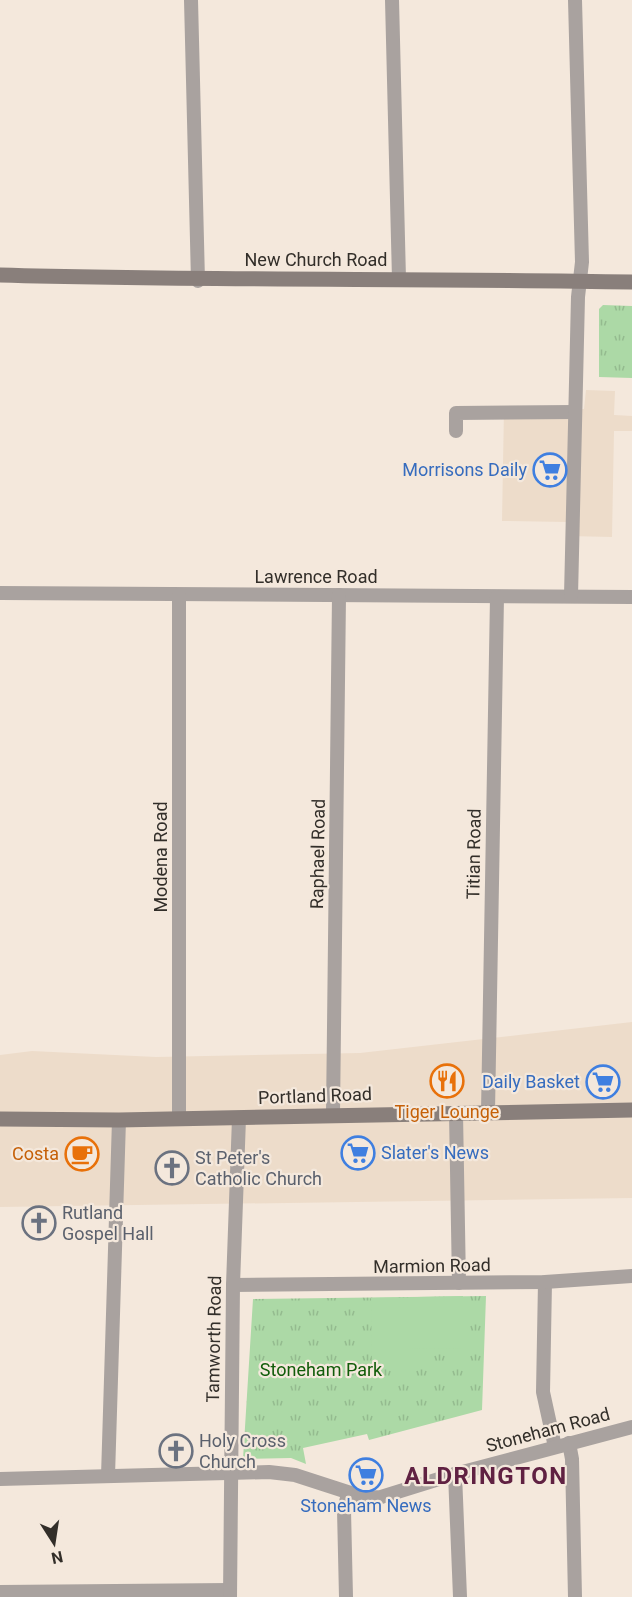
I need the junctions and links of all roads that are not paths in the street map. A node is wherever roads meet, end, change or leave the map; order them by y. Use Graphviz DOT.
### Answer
graph roads {
  1 [pos="191,0"];
  2 [pos="392,0"];
  3 [pos="575,0"];
  4 [pos="0,275"];
  5 [pos="399,279"];
  6 [pos="198,281"];
  7 [pos="580,281"];
  8 [pos="632,282"];
  9 [pos="575,412"];
  10 [pos="456,431"];
  11 [pos="0,593"];
  12 [pos="179,595"];
  13 [pos="339,595"];
  14 [pos="571,596"];
  15 [pos="497,597"];
  16 [pos="632,597"];
  17 [pos="632,1110"];
  18 [pos="488,1112"];
  19 [pos="456,1113"];
  20 [pos="333,1114"];
  21 [pos="239,1118"];
  22 [pos="0,1119"];
  23 [pos="179,1119"];
  24 [pos="119,1120"];
  25 [pos="632,1276"];
  26 [pos="545,1282"];
  27 [pos="459,1283"];
  28 [pos="233,1285"];
  29 [pos="632,1427"];
  30 [pos="562,1445"];
  31 [pos="230,1474"];
  32 [pos="455,1474"];
  33 [pos="108,1476"];
  34 [pos="0,1479"];
  35 [pos="348,1494"];
  36 [pos="0,1592"];
  37 [pos="230,1594"];
  38 [pos="346,1597"];
  39 [pos="460,1597"];
  40 [pos="575,1597"];
  1 -- 6 [label="street"];
  2 -- 5 [label="street"];
  3 -- 7 [label="street"];
  4 -- 6 [label="street, New Church Road"];
  5 -- 6 [label="street, New Church Road"];
  5 -- 7 [label="street, New Church Road"];
  7 -- 8 [label="street, New Church Road"];
  7 -- 9 [label="street"];
  9 -- 10 [label="street"];
  9 -- 14 [label="street"];
  11 -- 12 [label="street, Lawrence Road"];
  12 -- 13 [label="street, Lawrence Road"];
  12 -- 23 [label="street, Modena Road"];
  13 -- 15 [label="street, Lawrence Road"];
  13 -- 20 [label="street, Raphael Road"];
  14 -- 15 [label="street, Lawrence Road"];
  14 -- 16 [label="street, Lawrence Road"];
  15 -- 18 [label="street, Titian Road"];
  17 -- 18 [label="street, Portland Road"];
  18 -- 19 [label="street, Portland Road"];
  19 -- 20 [label="street, Portland Road"];
  19 -- 27 [label="street"];
  20 -- 21 [label="street, Portland Road"];
  21 -- 23 [label="street, Portland Road"];
  21 -- 28 [label="street, Tamworth Road"];
  22 -- 24 [label="street, Portland Road"];
  23 -- 24 [label="street, Portland Road"];
  24 -- 33 [label="street"];
  25 -- 26 [label="street, Marmion Road"];
  26 -- 27 [label="street, Marmion Road"];
  26 -- 30 [label="street"];
  27 -- 28 [label="street, Marmion Road"];
  28 -- 31 [label="street, Tamworth Road"];
  29 -- 30 [label="street, Stoneham Road"];
  30 -- 32 [label="street, Stoneham Road"];
  30 -- 40 [label="street"];
  31 -- 33 [label="street, Stoneham Road"];
  31 -- 35 [label="street, Stoneham Road"];
  31 -- 37 [label="street, Tamworth Road"];
  32 -- 35 [label="street, Stoneham Road"];
  32 -- 39 [label="street"];
  33 -- 34 [label="street, Stoneham Road"];
  35 -- 38 [label="street"];
  36 -- 37 [label="street"];
}
